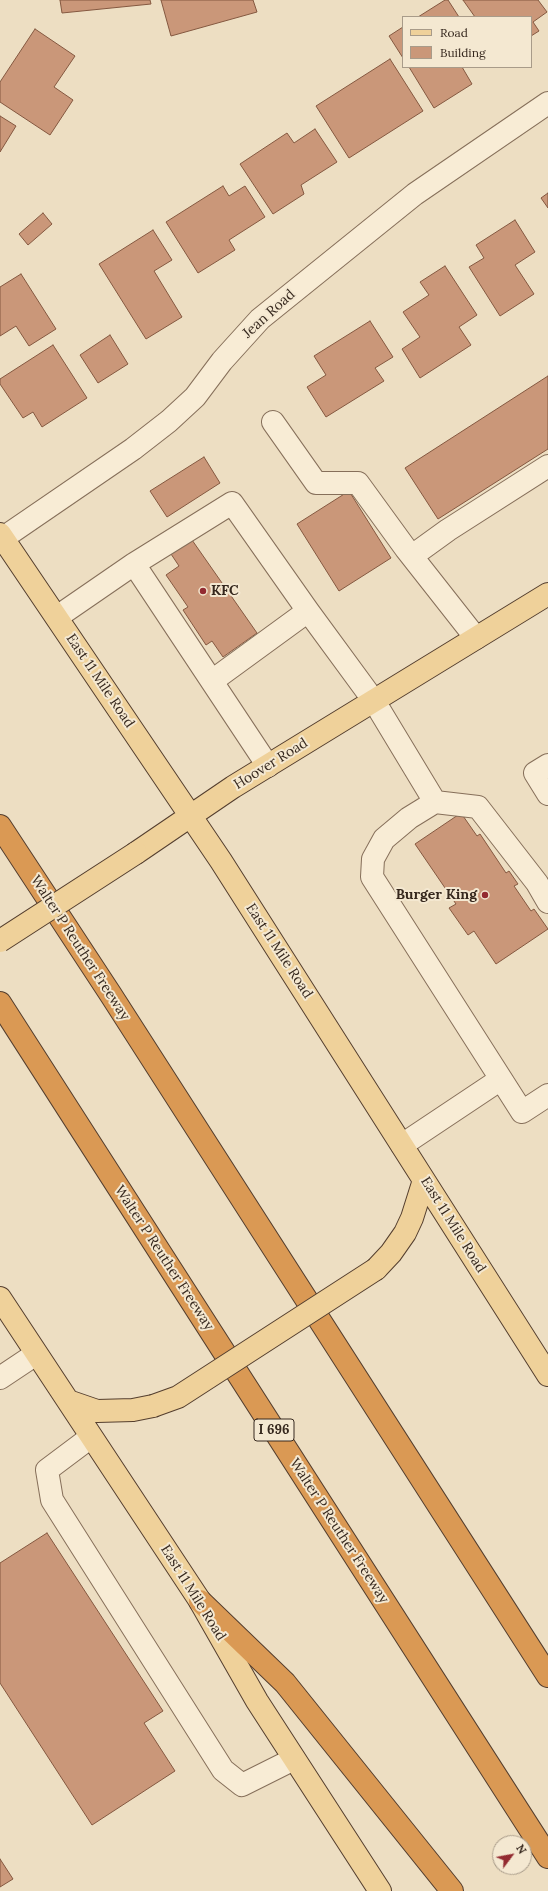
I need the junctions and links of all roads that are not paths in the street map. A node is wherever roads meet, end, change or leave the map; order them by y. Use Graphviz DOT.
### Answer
graph roads {
  1 [pos="548,103"];
  2 [pos="273,422"];
  3 [pos="548,466"];
  4 [pos="1,536"];
  5 [pos="412,556"];
  6 [pos="134,564"];
  7 [pos="547,596"];
  8 [pos="308,611"];
  9 [pos="57,617"];
  10 [pos="476,638"];
  11 [pos="212,681"];
  12 [pos="374,701"];
  13 [pos="548,765"];
  14 [pos="268,766"];
  15 [pos="548,794"];
  16 [pos="435,802"];
  17 [pos="191,816"];
  18 [pos="0,826"];
  19 [pos="548,902"];
  20 [pos="0,941"];
  21 [pos="0,1003"];
  22 [pos="501,1079"];
  23 [pos="548,1095"];
  24 [pos="402,1145"];
  25 [pos="424,1180"];
  26 [pos="0,1298"];
  27 [pos="36,1354"];
  28 [pos="548,1375"];
  29 [pos="0,1378"];
  30 [pos="68,1401"];
  31 [pos="91,1437"];
  32 [pos="200,1601"];
  33 [pos="548,1676"];
  34 [pos="294,1759"];
  35 [pos="548,1857"];
  36 [pos="380,1891"];
  37 [pos="452,1891"];
  1 -- 4 [label="street, Jean Road"];
  2 -- 5 [label="street"];
  3 -- 5 [label="street"];
  4 -- 9 [label="main road, East 11 Mile Road"];
  5 -- 10 [label="street"];
  6 -- 8 [label="street"];
  6 -- 9 [label="street"];
  6 -- 11 [label="street"];
  7 -- 10 [label="main road, Hoover Road"];
  8 -- 11 [label="street"];
  8 -- 12 [label="street"];
  9 -- 17 [label="main road, East 11 Mile Road"];
  10 -- 12 [label="main road, Hoover Road"];
  11 -- 14 [label="street"];
  12 -- 14 [label="main road, Hoover Road"];
  12 -- 16 [label="street"];
  13 -- 15 [label="street"];
  14 -- 17 [label="main road, Hoover Road"];
  16 -- 19 [label="street"];
  16 -- 22 [label="street"];
  17 -- 20 [label="main road, Hoover Road, bridge"];
  17 -- 24 [label="main road, East 11 Mile Road"];
  18 -- 33 [label="highway, Walter P Reuther Freeway"];
  21 -- 35 [label="highway, Walter P Reuther Freeway / I 696"];
  22 -- 23 [label="street"];
  22 -- 24 [label="street"];
  24 -- 25 [label="main road, East 11 Mile Road"];
  25 -- 28 [label="main road, East 11 Mile Road"];
  25 -- 30 [label="main road, bridge"];
  26 -- 27 [label="main road, East 11 Mile Road"];
  27 -- 29 [label="street"];
  27 -- 30 [label="main road, East 11 Mile Road"];
  30 -- 31 [label="main road, East 11 Mile Road"];
  31 -- 32 [label="main road, East 11 Mile Road"];
  31 -- 34 [label="street"];
  32 -- 34 [label="main road, East 11 Mile Road"];
  32 -- 37 [label="highway"];
  34 -- 36 [label="main road, East 11 Mile Road"];
}
